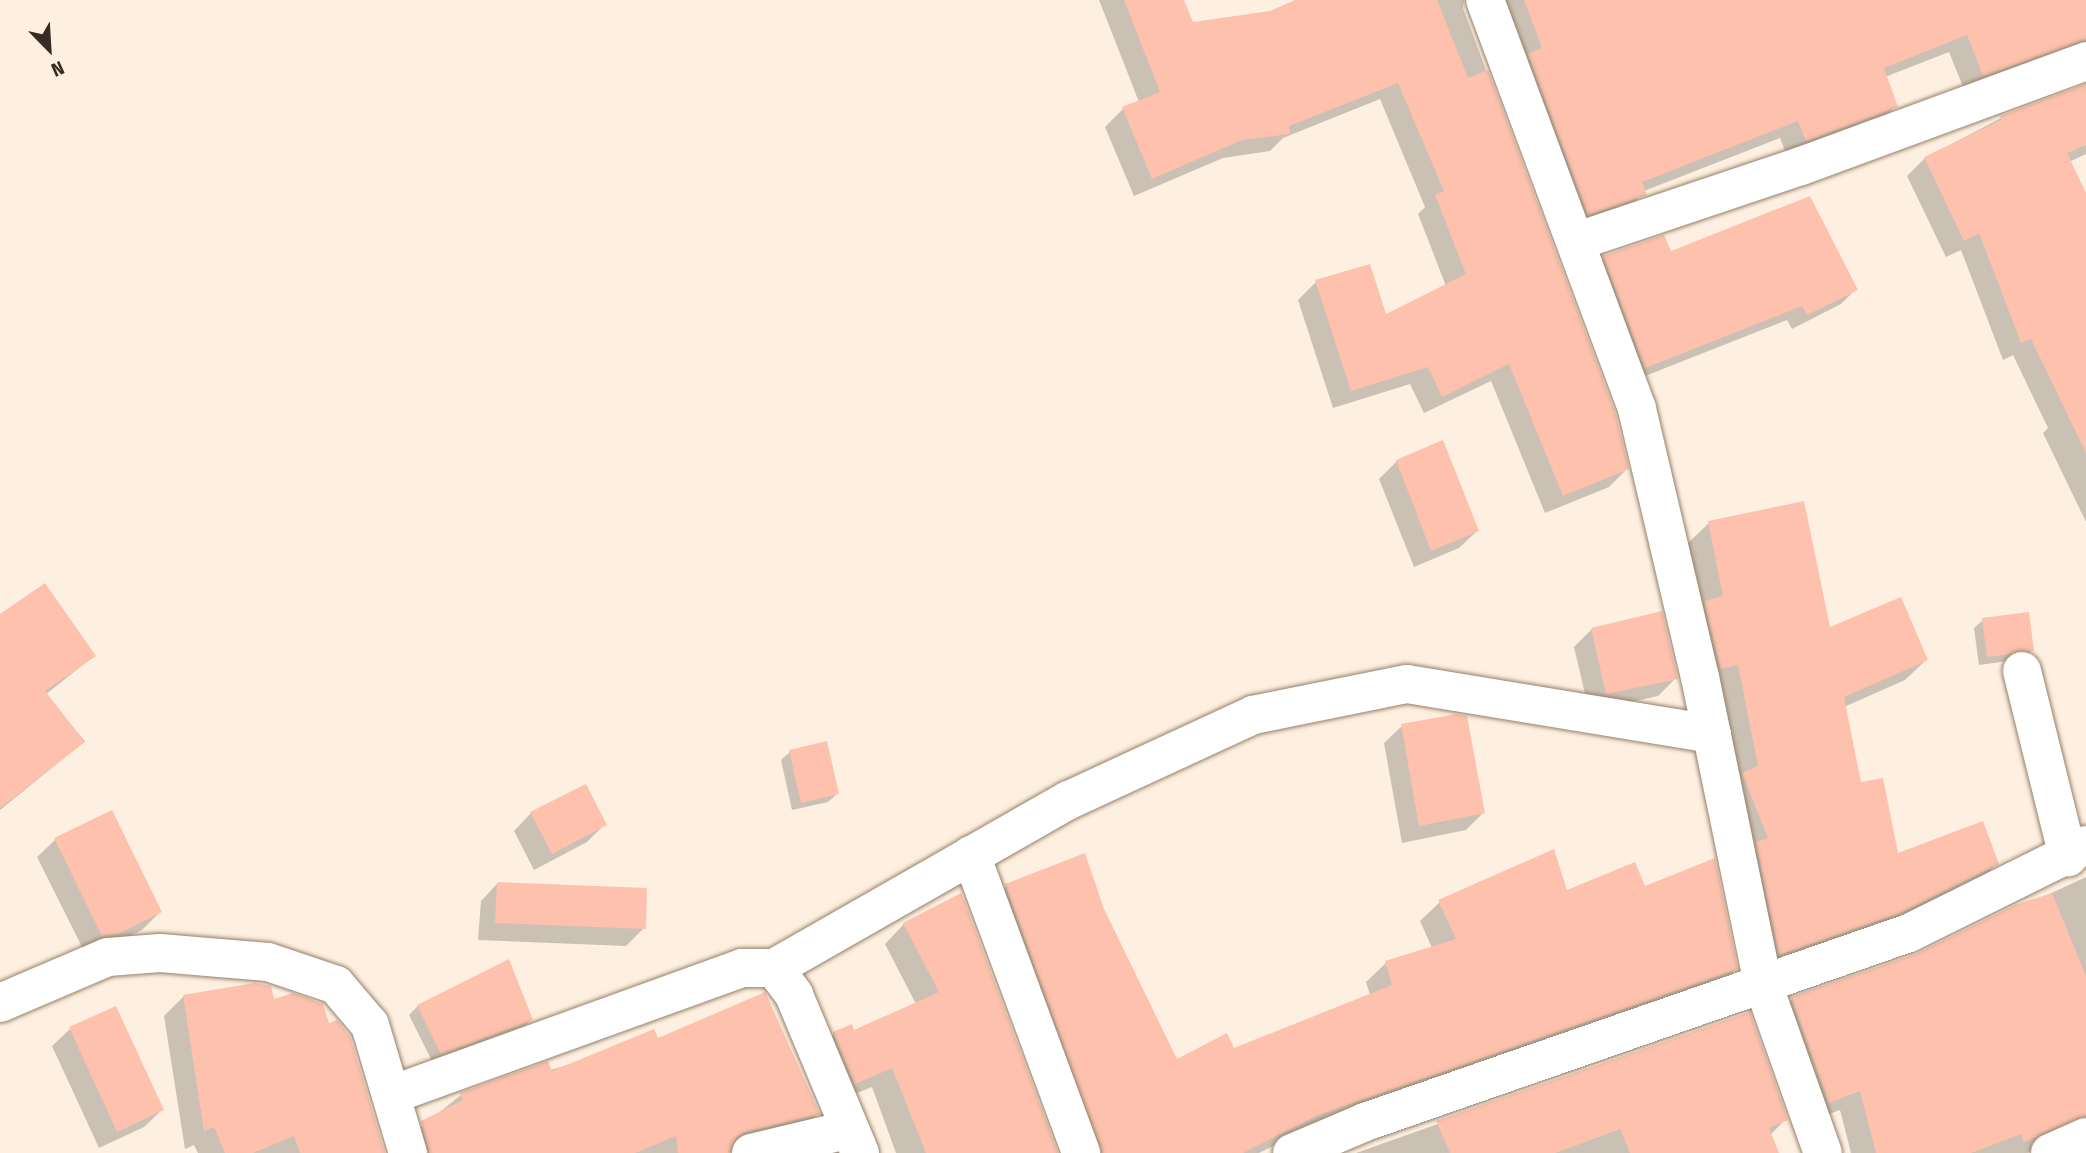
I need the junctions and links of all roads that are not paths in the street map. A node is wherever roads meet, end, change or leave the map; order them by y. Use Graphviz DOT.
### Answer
graph roads {
  1 [pos="1485,0"];
  2 [pos="2086,61"];
  3 [pos="1578,241"];
  4 [pos="2022,671"];
  5 [pos="1712,734"];
  6 [pos="2077,851"];
  7 [pos="971,855"];
  8 [pos="774,968"];
  9 [pos="1763,984"];
  10 [pos="0,1003"];
  11 [pos="391,1095"];
  12 [pos="2086,1137"];
  13 [pos="854,1141"];
  14 [pos="408,1153"];
  15 [pos="751,1153"];
  16 [pos="1081,1153"];
  17 [pos="1292,1153"];
  18 [pos="1823,1153"];
  19 [pos="2050,1153"];
  1 -- 3 [label="street"];
  2 -- 3 [label="street"];
  3 -- 5 [label="street"];
  4 -- 6 [label="street"];
  5 -- 7 [label="street"];
  5 -- 9 [label="street"];
  6 -- 9 [label="street"];
  7 -- 8 [label="street"];
  7 -- 16 [label="street"];
  8 -- 11 [label="street"];
  8 -- 13 [label="street"];
  9 -- 17 [label="street"];
  9 -- 18 [label="street"];
  10 -- 11 [label="street"];
  11 -- 14 [label="street"];
  12 -- 19 [label="street"];
  13 -- 15 [label="street"];
}
